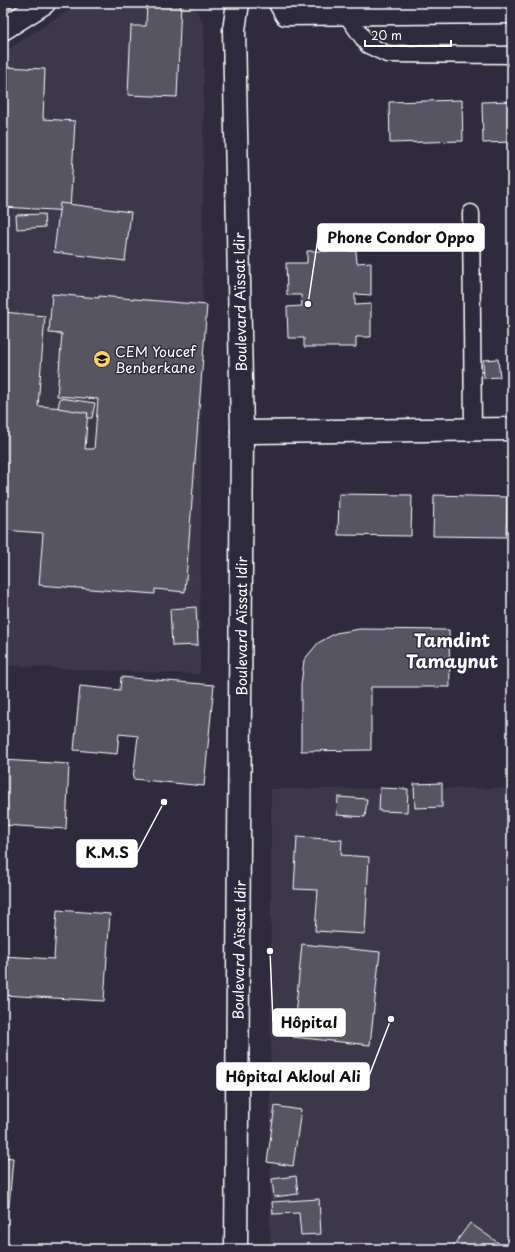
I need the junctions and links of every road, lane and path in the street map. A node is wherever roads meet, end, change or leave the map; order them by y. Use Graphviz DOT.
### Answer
graph roads {
  1 [pos="44,3"];
  2 [pos="238,3"];
  3 [pos="280,3"];
  4 [pos="512,12"];
  5 [pos="346,14"];
  6 [pos="3,29"];
  7 [pos="512,55"];
  8 [pos="471,213"];
  9 [pos="473,429"];
  10 [pos="512,429"];
  11 [pos="242,432"];
  12 [pos="236,1249"];
  1 -- 6 [label="street"];
  2 -- 11 [label="street, Boulevard Aïssat Idir"];
  3 -- 5 [label="street"];
  4 -- 5 [label="street"];
  5 -- 7 [label="lane"];
  8 -- 9 [label="lane"];
  9 -- 10 [label="street"];
  9 -- 11 [label="street"];
  11 -- 12 [label="street, Boulevard Aïssat Idir"];
}
